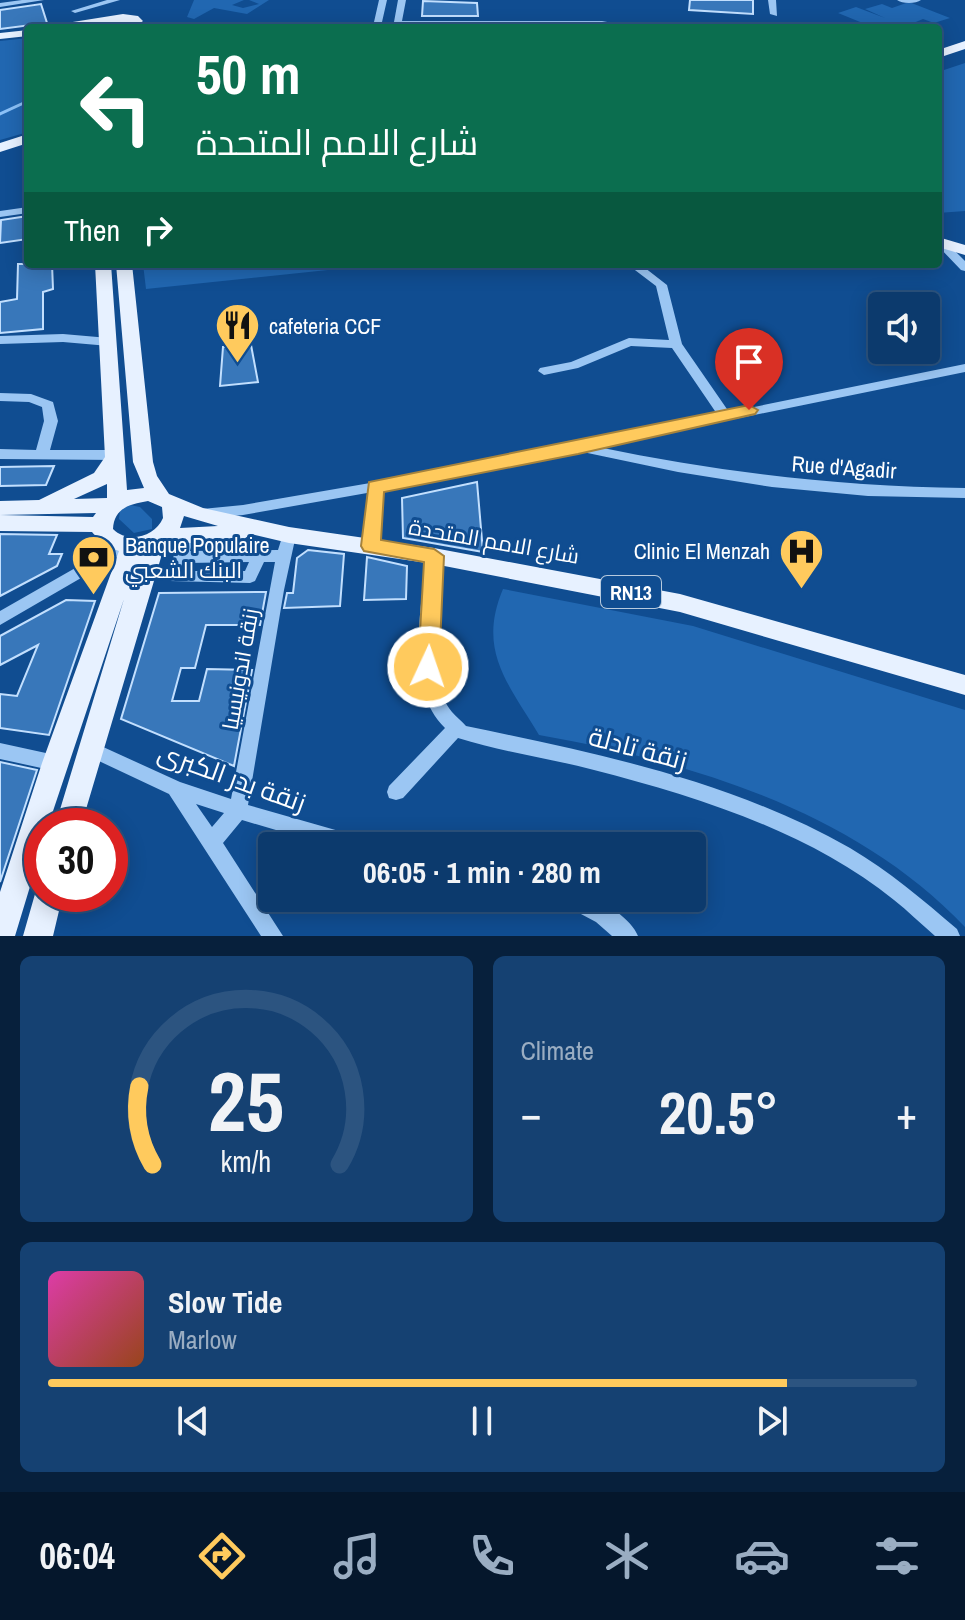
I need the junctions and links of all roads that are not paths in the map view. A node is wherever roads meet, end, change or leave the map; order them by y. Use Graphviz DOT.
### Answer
graph roads {
  1 [pos="40,0"];
  2 [pos="116,0"];
  3 [pos="131,0"];
  4 [pos="383,0"];
  5 [pos="402,0"];
  6 [pos="772,0"];
  7 [pos="901,0"];
  8 [pos="917,0"];
  9 [pos="0,5"];
  10 [pos="774,14"];
  11 [pos="75,17"];
  12 [pos="136,23"];
  13 [pos="53,24"];
  14 [pos="116,24"];
  15 [pos="378,24"];
  16 [pos="398,24"];
  17 [pos="609,24"];
  18 [pos="24,31"];
  19 [pos="0,34"];
  20 [pos="965,45"];
  21 [pos="942,53"];
  22 [pos="965,55"];
  23 [pos="942,62"];
  24 [pos="24,142"];
  25 [pos="0,149"];
  26 [pos="24,153"];
  27 [pos="0,158"];
  28 [pos="24,211"];
  29 [pos="0,214"];
  30 [pos="942,244"];
  31 [pos="942,245"];
  32 [pos="965,250"];
  33 [pos="103,268"];
  34 [pos="124,268"];
  35 [pos="638,268"];
  36 [pos="965,268"];
  37 [pos="0,340"];
  38 [pos="109,342"];
  39 [pos="676,344"];
  40 [pos="965,368"];
  41 [pos="544,371"];
  42 [pos="0,397"];
  43 [pos="724,415"];
  44 [pos="578,448"];
  45 [pos="0,454"];
  46 [pos="42,454"];
  47 [pos="117,455"];
  48 [pos="375,487"];
  49 [pos="965,493"];
  50 [pos="166,501"];
  51 [pos="116,503"];
  52 [pos="44,507"];
  53 [pos="0,508"];
  54 [pos="0,523"];
  55 [pos="193,523"];
  56 [pos="101,525"];
  57 [pos="143,542"];
  58 [pos="286,546"];
  59 [pos="371,546"];
  60 [pos="434,556"];
  61 [pos="0,619"];
  62 [pos="965,685"];
  63 [pos="456,728"];
  64 [pos="90,749"];
  65 [pos="0,751"];
  66 [pos="55,763"];
  67 [pos="175,788"];
  68 [pos="396,792"];
  69 [pos="73,808"];
  70 [pos="238,810"];
  71 [pos="313,832"];
  72 [pos="211,843"];
  73 [pos="44,912"];
  74 [pos="597,912"];
  75 [pos="0,936"];
  76 [pos="38,936"];
  77 [pos="273,936"];
  78 [pos="628,936"];
  79 [pos="950,936"];
  1 -- 9 [label="street"];
  2 -- 11 [label="street"];
  2 -- 14 [label="main road"];
  3 -- 12 [label="main road"];
  4 -- 15 [label="street"];
  5 -- 16 [label="street"];
  6 -- 10 [label="street"];
  7 -- 8 [label="street"];
  11 -- 13 [label="main road"];
  11 -- 14 [label="main road"];
  12 -- 14 [label="main road"];
  15 -- 16 [label="street"];
  16 -- 17 [label="street"];
  18 -- 19 [label="main road"];
  20 -- 21 [label="main road"];
  22 -- 23 [label="main road"];
  24 -- 25 [label="main road"];
  26 -- 27 [label="main road"];
  28 -- 29 [label="street"];
  30 -- 32 [label="main road"];
  31 -- 36 [label="street"];
  33 -- 38 [label="main road"];
  34 -- 50 [label="main road"];
  35 -- 39 [label="street"];
  37 -- 38 [label="street"];
  38 -- 47 [label="main road"];
  39 -- 41 [label="street"];
  39 -- 43 [label="street"];
  40 -- 43 [label="street"];
  42 -- 46 [label="street"];
  43 -- 44 [label="street"];
  44 -- 48 [label="street"];
  44 -- 49 [label="street, Rue d'Agadir"];
  45 -- 46 [label="street"];
  46 -- 47 [label="street"];
  47 -- 51 [label="main road"];
  47 -- 52 [label="main road"];
  48 -- 55 [label="street"];
  48 -- 59 [label="street"];
  50 -- 51 [label="main road, RN13"];
  50 -- 55 [label="main road, RN13"];
  50 -- 57 [label="main road"];
  51 -- 52 [label="main road, RN13"];
  51 -- 56 [label="main road"];
  52 -- 53 [label="main road, RN13"];
  54 -- 56 [label="main road"];
  55 -- 57 [label="main road, RN13"];
  55 -- 58 [label="main road, RN13"];
  55 -- 58 [label="street"];
  56 -- 57 [label="main road"];
  57 -- 61 [label="street"];
  57 -- 64 [label="main road"];
  57 -- 66 [label="main road"];
  58 -- 59 [label="main road, شارع الامم المتحدة / RN13"];
  58 -- 70 [label="street, زنقة اندونيسيا"];
  59 -- 60 [label="main road, شارع الامم المتحدة / RN13"];
  60 -- 62 [label="main road, شارع الامم المتحدة / RN13"];
  60 -- 63 [label="street"];
  63 -- 68 [label="street"];
  63 -- 79 [label="street, زنقة تادلة"];
  64 -- 67 [label="street, زنقة بدر الكبرى"];
  64 -- 69 [label="main road"];
  65 -- 66 [label="street"];
  66 -- 75 [label="main road"];
  67 -- 70 [label="street, زنقة بدر الكبرى"];
  67 -- 72 [label="street"];
  70 -- 71 [label="street, زنقة بدر الكبرى"];
  70 -- 72 [label="street"];
  72 -- 77 [label="street"];
  73 -- 76 [label="main road"];
  74 -- 78 [label="street"];
}
